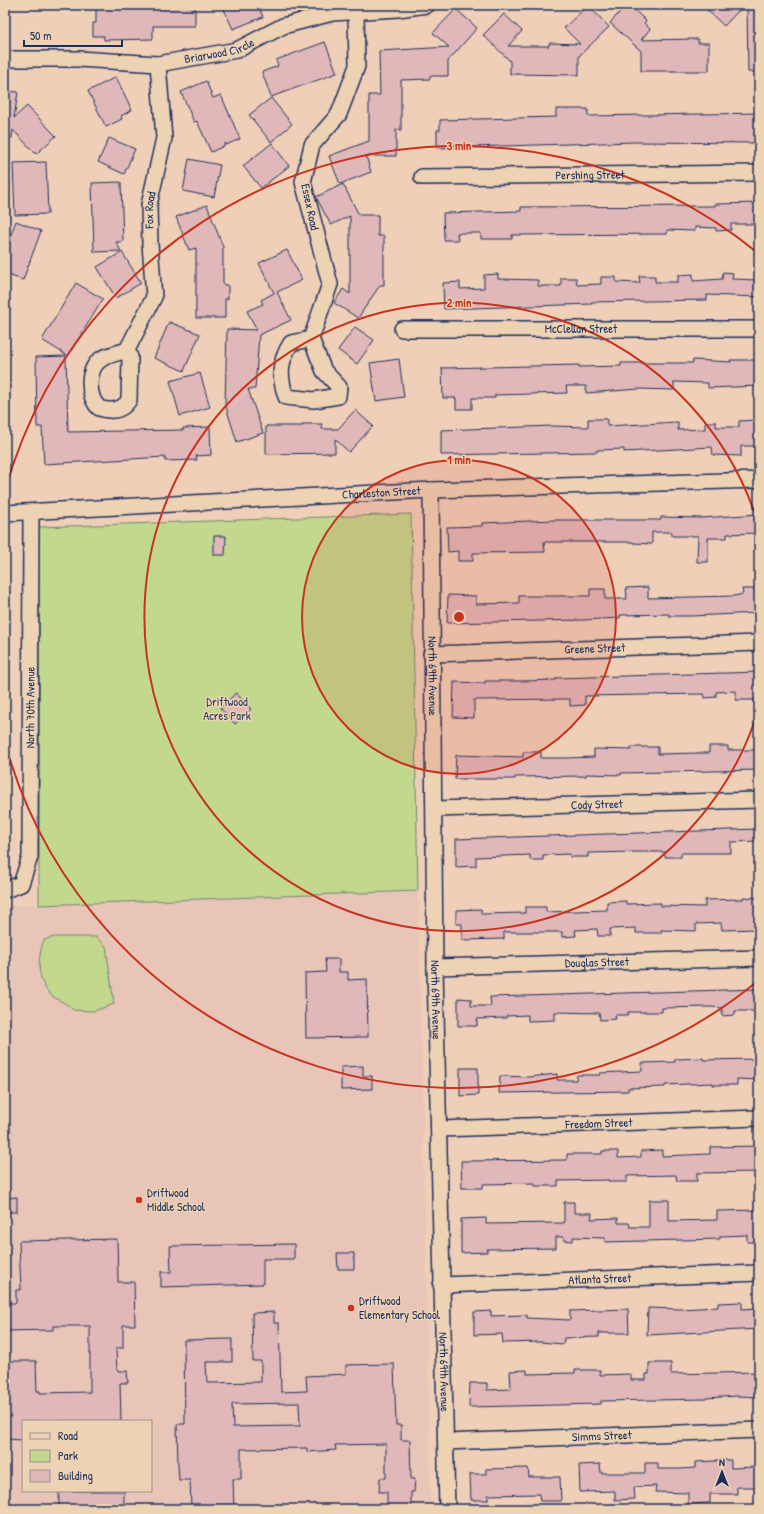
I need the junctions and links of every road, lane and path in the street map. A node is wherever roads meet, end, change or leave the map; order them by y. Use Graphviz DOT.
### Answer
graph roads {
  1 [pos="427,5"];
  2 [pos="356,12"];
  3 [pos="5,59"];
  4 [pos="158,64"];
  5 [pos="759,172"];
  6 [pos="422,177"];
  7 [pos="402,329"];
  8 [pos="759,329"];
  9 [pos="311,339"];
  10 [pos="127,350"];
  11 [pos="759,480"];
  12 [pos="431,490"];
  13 [pos="5,513"];
  14 [pos="31,513"];
  15 [pos="759,643"];
  16 [pos="432,654"];
  17 [pos="759,800"];
  18 [pos="435,808"];
  19 [pos="5,890"];
  20 [pos="759,958"];
  21 [pos="435,966"];
  22 [pos="759,1118"];
  23 [pos="439,1129"];
  24 [pos="759,1273"];
  25 [pos="441,1285"];
  26 [pos="759,1430"];
  27 [pos="446,1442"];
  28 [pos="447,1509"];
  1 -- 2 [label="street, Briarwood Circle"];
  2 -- 4 [label="street, Briarwood Circle"];
  2 -- 9 [label="street, Essex Road"];
  3 -- 4 [label="street, Briarwood Circle"];
  4 -- 10 [label="street, Fox Road"];
  5 -- 6 [label="street, Pershing Street"];
  7 -- 8 [label="street, McClellan Street"];
  9 -- 9 [label="street"];
  11 -- 12 [label="street, Charleston Street"];
  12 -- 14 [label="street, Charleston Street"];
  12 -- 16 [label="street, North 69th Avenue"];
  13 -- 14 [label="street, Charleston Street"];
  14 -- 19 [label="street, North 70th Avenue"];
  15 -- 16 [label="street, Greene Street"];
  16 -- 18 [label="street, North 69th Avenue"];
  17 -- 18 [label="street, Cody Street"];
  18 -- 21 [label="street, North 69th Avenue"];
  20 -- 21 [label="street, Douglas Street"];
  21 -- 23 [label="street, North 69th Avenue"];
  22 -- 23 [label="street, Freedom Street"];
  23 -- 25 [label="street, North 69th Avenue"];
  24 -- 25 [label="street, Atlanta Street"];
  25 -- 27 [label="street, North 69th Avenue"];
  26 -- 27 [label="street, Simms Street"];
  27 -- 28 [label="street, North 69th Avenue"];
}
